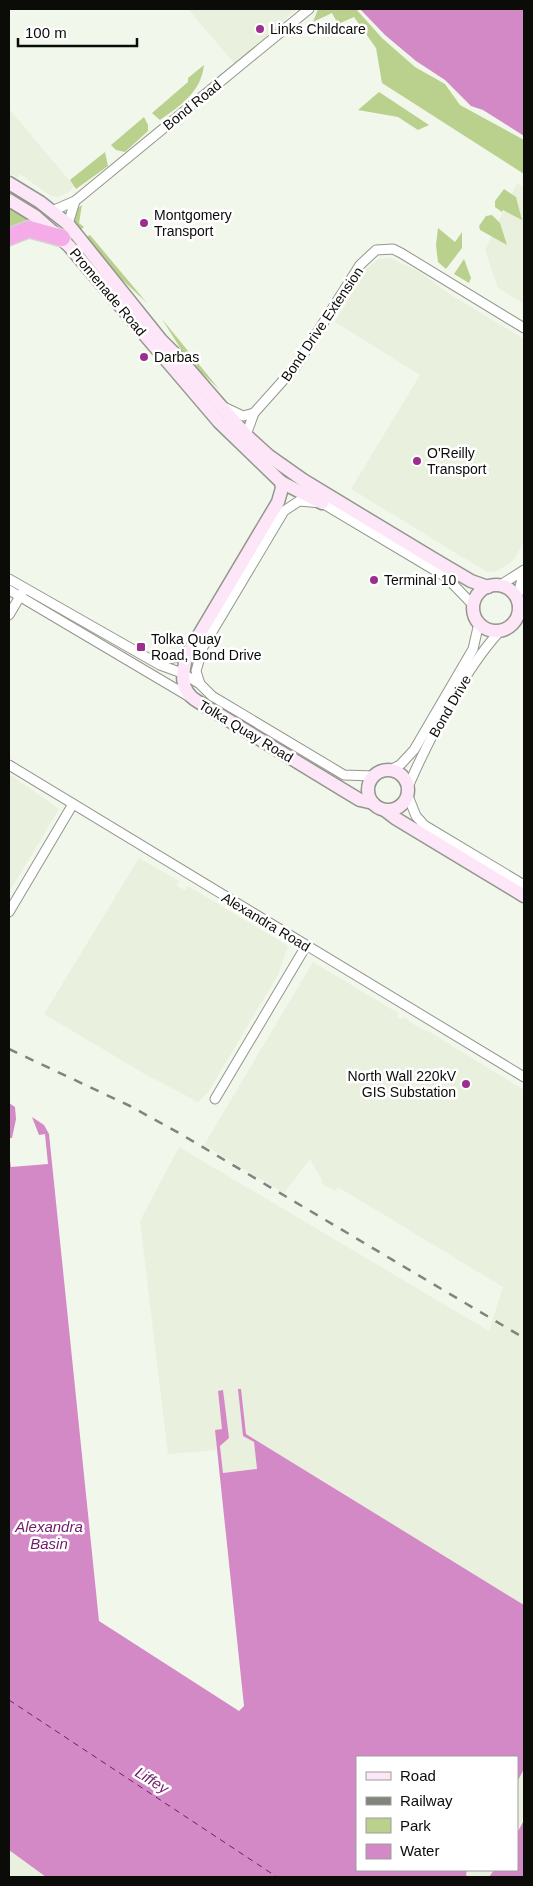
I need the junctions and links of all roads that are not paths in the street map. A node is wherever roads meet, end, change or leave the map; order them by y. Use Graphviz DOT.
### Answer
graph roads {
  1 [pos="309,9"];
  2 [pos="9,183"];
  3 [pos="9,200"];
  4 [pos="75,201"];
  5 [pos="52,210"];
  6 [pos="65,231"];
  7 [pos="9,237"];
  8 [pos="524,328"];
  9 [pos="220,404"];
  10 [pos="254,413"];
  11 [pos="246,435"];
  12 [pos="281,482"];
  13 [pos="322,503"];
  14 [pos="524,569"];
  15 [pos="9,579"];
  16 [pos="494,586"];
  17 [pos="9,590"];
  18 [pos="22,593"];
  19 [pos="517,599"];
  20 [pos="473,605"];
  21 [pos="519,612"];
  22 [pos="9,615"];
  23 [pos="479,623"];
  24 [pos="524,625"];
  25 [pos="500,631"];
  26 [pos="127,646"];
  27 [pos="187,655"];
  28 [pos="121,656"];
  29 [pos="146,656"];
  30 [pos="182,673"];
  31 [pos="200,684"];
  32 [pos="188,696"];
  33 [pos="9,765"];
  34 [pos="390,770"];
  35 [pos="374,776"];
  36 [pos="408,791"];
  37 [pos="373,803"];
  38 [pos="73,804"];
  39 [pos="386,810"];
  40 [pos="524,885"];
  41 [pos="524,896"];
  42 [pos="9,912"];
  43 [pos="306,946"];
  44 [pos="524,1077"];
  45 [pos="215,1099"];
  1 -- 4 [label="street, Bond Road"];
  2 -- 5 [label="street, Promenade Road"];
  3 -- 6 [label="street, Promenade Road"];
  4 -- 5 [label="street, Bond Road"];
  4 -- 6 [label="street"];
  5 -- 6 [label="street, Promenade Road"];
  6 -- 7 [label="highway"];
  6 -- 9 [label="street, Promenade Road"];
  6 -- 12 [label="street, Promenade Road"];
  8 -- 10 [label="street, Bond Drive Extension"];
  9 -- 10 [label="street"];
  9 -- 11 [label="street, Promenade Road"];
  10 -- 11 [label="street, Bond Drive Extension"];
  11 -- 16 [label="street, Promenade Road"];
  12 -- 13 [label="street, Promenade Road"];
  12 -- 27 [label="street"];
  13 -- 20 [label="street"];
  13 -- 31 [label="street"];
  14 -- 16 [label="street"];
  14 -- 19 [label="street"];
  15 -- 18 [label="street, Tolka Quay Road"];
  16 -- 19 [label="street"];
  16 -- 20 [label="street"];
  17 -- 18 [label="street, Tolka Quay Road"];
  18 -- 22 [label="street"];
  18 -- 26 [label="street, Tolka Quay Road"];
  18 -- 28 [label="street, Tolka Quay Road"];
  19 -- 21 [label="street"];
  20 -- 23 [label="street"];
  21 -- 24 [label="street"];
  21 -- 25 [label="street"];
  23 -- 25 [label="street"];
  23 -- 34 [label="street, Bond Drive"];
  25 -- 36 [label="street, Bond Drive"];
  26 -- 28 [label="street"];
  26 -- 29 [label="street, Tolka Quay Road"];
  27 -- 29 [label="street"];
  27 -- 30 [label="street"];
  28 -- 32 [label="street, Tolka Quay Road"];
  29 -- 30 [label="street, Tolka Quay Road"];
  30 -- 31 [label="street, Tolka Quay Road"];
  30 -- 32 [label="street"];
  31 -- 35 [label="street, Tolka Quay Road"];
  32 -- 37 [label="street, Tolka Quay Road"];
  33 -- 38 [label="street, Alexandra Road"];
  34 -- 35 [label="street"];
  34 -- 36 [label="street"];
  35 -- 37 [label="street"];
  36 -- 39 [label="street"];
  36 -- 40 [label="street"];
  37 -- 39 [label="street"];
  38 -- 42 [label="street"];
  38 -- 43 [label="street, Alexandra Road"];
  39 -- 41 [label="street"];
  43 -- 44 [label="street, Alexandra Road"];
  43 -- 45 [label="street"];
}
